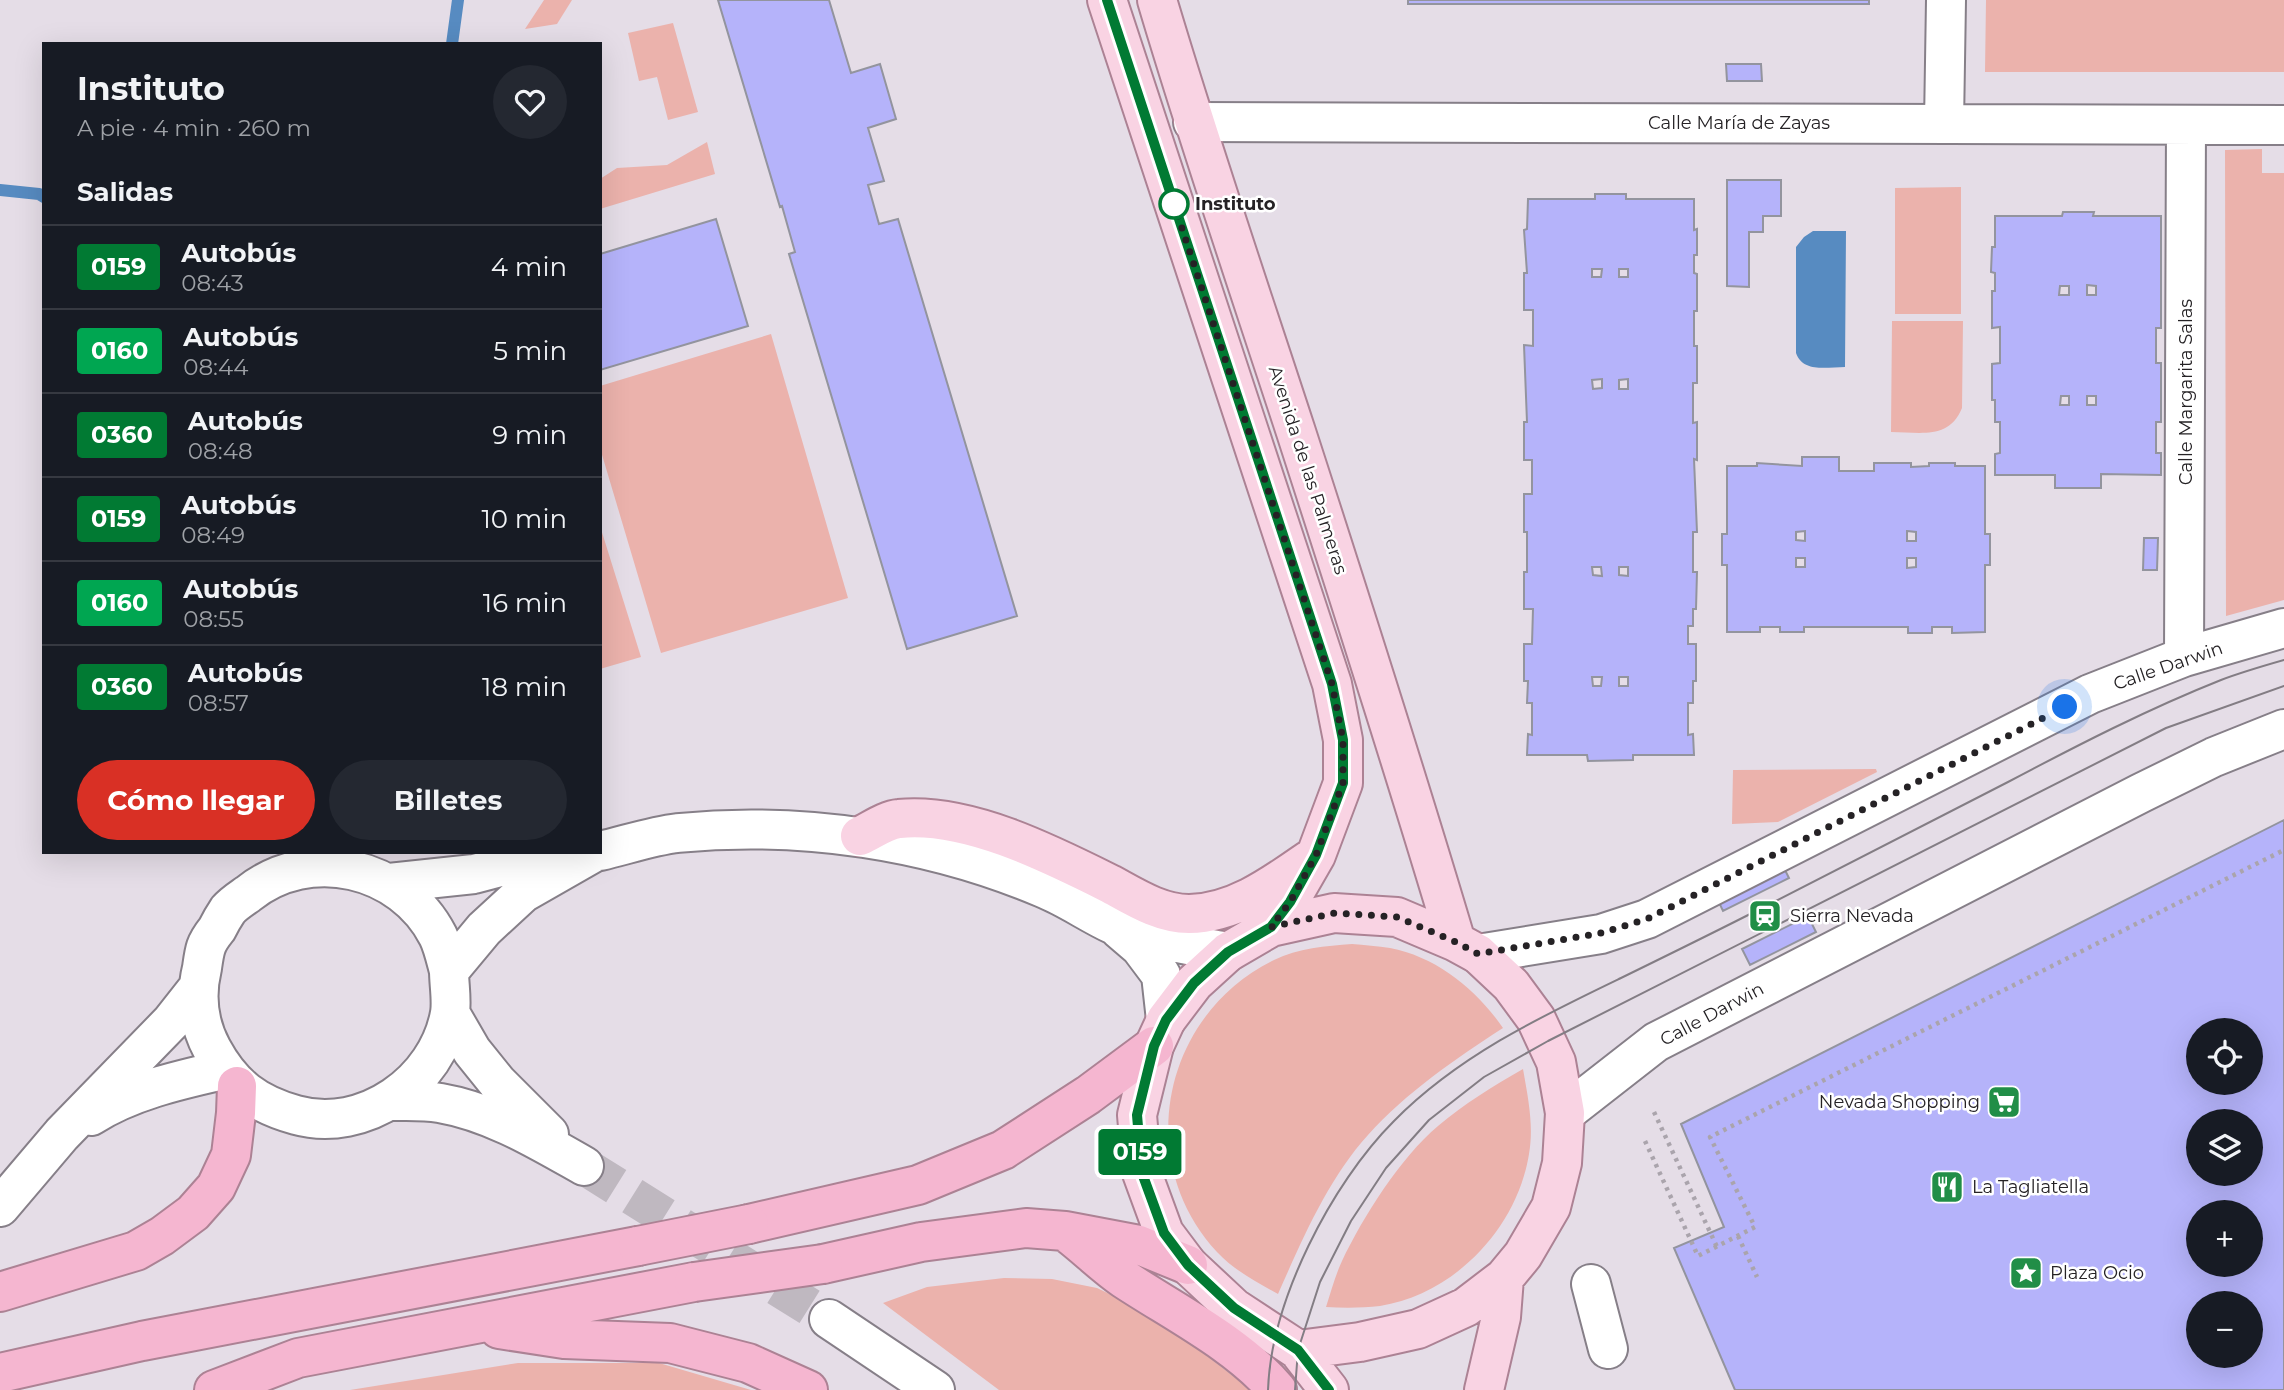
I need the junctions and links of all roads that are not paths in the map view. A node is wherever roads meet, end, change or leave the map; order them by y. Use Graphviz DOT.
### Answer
graph roads {
  1 [pos="1107,0"];
  2 [pos="1157,0"];
  3 [pos="1946,0"];
  4 [pos="1193,122"];
  5 [pos="1944,124"];
  6 [pos="2284,125"];
  7 [pos="2186,126"];
  8 [pos="2284,628"];
  9 [pos="2184,657"];
  10 [pos="2284,729"];
  11 [pos="860,836"];
  12 [pos="602,851"];
  13 [pos="549,854"];
  14 [pos="591,854"];
  15 [pos="1316,855"];
  16 [pos="389,883"];
  17 [pos="1115,925"];
  18 [pos="1271,927"];
  19 [pos="1467,948"];
  20 [pos="1228,952"];
  21 [pos="449,971"];
  22 [pos="197,989"];
  23 [pos="450,1013"];
  24 [pos="1160,1033"];
  25 [pos="230,1078"];
  26 [pos="390,1101"];
  27 [pos="1565,1113"];
  28 [pos="62,1134"];
  29 [pos="0,1207"];
  30 [pos="1065,1231"];
  31 [pos="1188,1265"];
  32 [pos="1504,1279"];
  33 [pos="1591,1284"];
  34 [pos="0,1292"];
  35 [pos="830,1319"];
  36 [pos="473,1325"];
  37 [pos="1608,1349"];
  38 [pos="1298,1350"];
  39 [pos="0,1373"];
  40 [pos="214,1390"];
  41 [pos="808,1390"];
  42 [pos="935,1390"];
  43 [pos="1277,1390"];
  44 [pos="1329,1390"];
  45 [pos="1484,1390"];
  1 -- 15 [label="main road"];
  2 -- 4 [label="main road, Avenida de las Palmeras"];
  3 -- 5 [label="street"];
  4 -- 5 [label="street, Calle María de Zayas"];
  4 -- 19 [label="main road, Avenida de las Palmeras"];
  5 -- 7 [label="street, Calle María de Zayas"];
  6 -- 7 [label="street, Calle María de Zayas"];
  7 -- 9 [label="street, Calle Margarita Salas"];
  8 -- 9 [label="street, Calle Darwin"];
  9 -- 19 [label="street, Calle Darwin"];
  10 -- 27 [label="street, Calle Darwin"];
  11 -- 12 [label="street"];
  11 -- 15 [label="main road"];
  11 -- 17 [label="street"];
  13 -- 16 [label="street"];
  14 -- 21 [label="street"];
  15 -- 18 [label="main road"];
  16 -- 21 [label="street"];
  16 -- 22 [label="street"];
  17 -- 20 [label="street"];
  17 -- 24 [label="street"];
  18 -- 19 [label="main road"];
  18 -- 20 [label="main road"];
  19 -- 27 [label="main road"];
  20 -- 24 [label="main road"];
  21 -- 23 [label="street"];
  22 -- 25 [label="street"];
  22 -- 28 [label="street"];
  23 -- 26 [label="street"];
  23 -- 26 [label="street"];
  24 -- 31 [label="main road"];
  24 -- 39 [label="highway, bridge"];
  25 -- 26 [label="street"];
  25 -- 28 [label="street"];
  25 -- 34 [label="highway"];
  27 -- 32 [label="main road"];
  28 -- 29 [label="street"];
  30 -- 31 [label="highway"];
  30 -- 36 [label="highway, bridge"];
  30 -- 43 [label="highway"];
  31 -- 38 [label="main road"];
  32 -- 38 [label="main road"];
  32 -- 45 [label="main road"];
  33 -- 37 [label="street"];
  35 -- 42 [label="street"];
  36 -- 40 [label="highway"];
  36 -- 41 [label="highway"];
  38 -- 44 [label="main road"];
}
